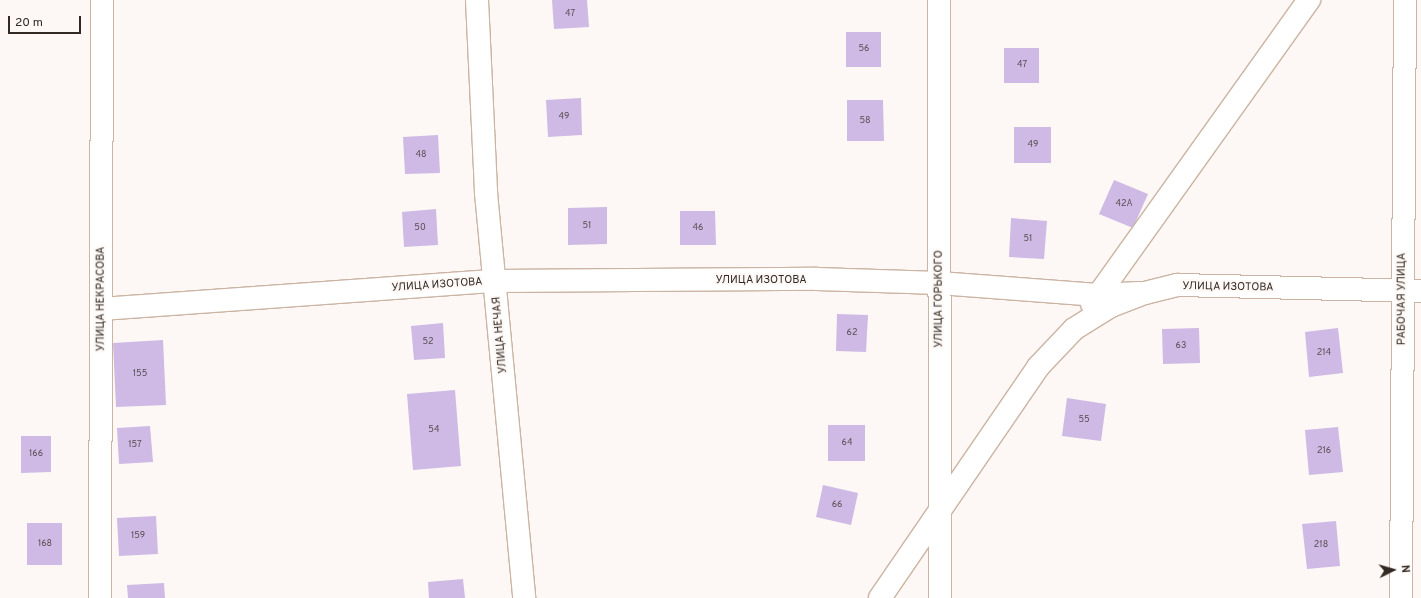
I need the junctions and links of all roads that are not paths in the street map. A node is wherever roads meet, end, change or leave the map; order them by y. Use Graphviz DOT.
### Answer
graph roads {
  1 [pos="102,0"];
  2 [pos="477,0"];
  3 [pos="939,0"];
  4 [pos="1309,0"];
  5 [pos="1405,0"];
  6 [pos="495,281"];
  7 [pos="939,283"];
  8 [pos="1411,291"];
  9 [pos="1144,293"];
  10 [pos="1098,295"];
  11 [pos="101,309"];
  12 [pos="1074,329"];
  13 [pos="939,512"];
  14 [pos="100,598"];
  15 [pos="524,598"];
  16 [pos="880,598"];
  17 [pos="940,598"];
  18 [pos="1401,598"];
  1 -- 11 [label="street, УЛИЦА НЕКРАСОВА"];
  2 -- 6 [label="street, УЛИЦА НЕЧАЯ"];
  3 -- 7 [label="street, УЛИЦА ГОРЬКОГО"];
  4 -- 10 [label="street"];
  5 -- 8 [label="street, РАБОЧАЯ УЛИЦА"];
  6 -- 7 [label="street, УЛИЦА ИЗОТОВА"];
  6 -- 11 [label="street, УЛИЦА ИЗОТОВА"];
  6 -- 15 [label="street, УЛИЦА НЕЧАЯ"];
  7 -- 10 [label="street, УЛИЦА ИЗОТОВА"];
  7 -- 13 [label="street, УЛИЦА ГОРЬКОГО"];
  8 -- 9 [label="street, УЛИЦА ИЗОТОВА"];
  8 -- 18 [label="street, РАБОЧАЯ УЛИЦА"];
  9 -- 10 [label="street, УЛИЦА ИЗОТОВА"];
  9 -- 12 [label="street"];
  10 -- 12 [label="street"];
  11 -- 14 [label="street, УЛИЦА НЕКРАСОВА"];
  12 -- 13 [label="street"];
  13 -- 16 [label="street"];
  13 -- 17 [label="street, УЛИЦА ГОРЬКОГО"];
}
